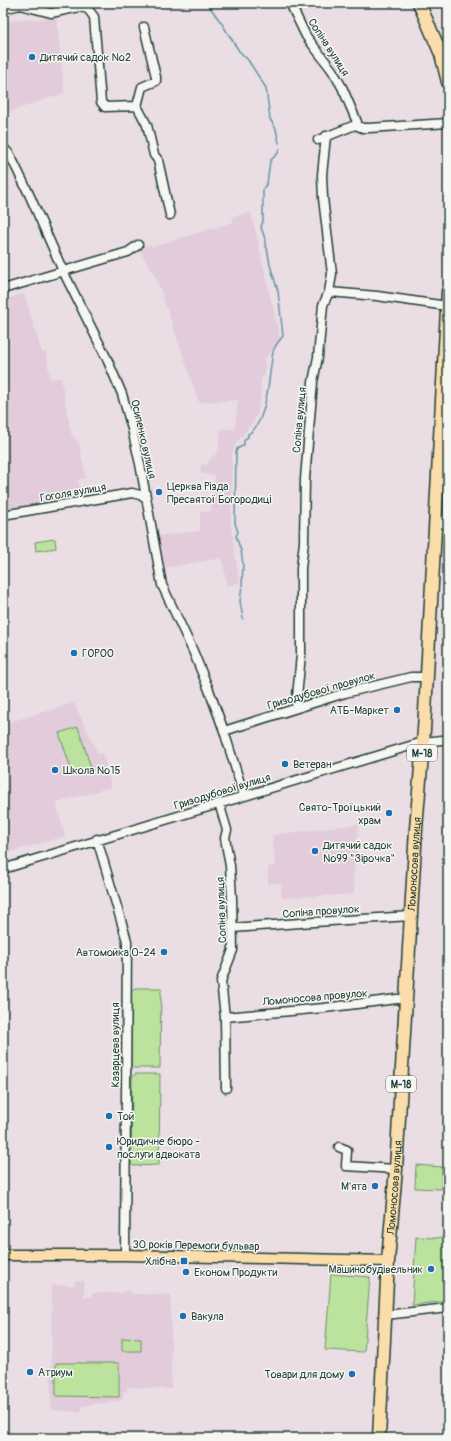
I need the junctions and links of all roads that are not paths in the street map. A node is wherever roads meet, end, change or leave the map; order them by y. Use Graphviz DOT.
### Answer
graph roads {
  1 [pos="290,3"];
  2 [pos="419,3"];
  3 [pos="20,4"];
  4 [pos="3,9"];
  5 [pos="144,26"];
  6 [pos="445,53"];
  7 [pos="448,82"];
  8 [pos="137,106"];
  9 [pos="448,123"];
  10 [pos="355,126"];
  11 [pos="326,136"];
  12 [pos="318,140"];
  13 [pos="3,147"];
  14 [pos="170,215"];
  15 [pos="138,246"];
  16 [pos="63,271"];
  17 [pos="3,289"];
  18 [pos="448,291"];
  19 [pos="329,292"];
  20 [pos="447,311"];
  21 [pos="146,499"];
  22 [pos="3,515"];
  23 [pos="435,523"];
  24 [pos="448,524"];
  25 [pos="426,677"];
  26 [pos="296,707"];
  27 [pos="224,731"];
  28 [pos="448,740"];
  29 [pos="423,742"];
  30 [pos="244,796"];
  31 [pos="219,803"];
  32 [pos="97,840"];
  33 [pos="3,869"];
  34 [pos="411,916"];
  35 [pos="232,928"];
  36 [pos="406,999"];
  37 [pos="225,1016"];
  38 [pos="226,1088"];
  39 [pos="339,1147"];
  40 [pos="396,1169"];
  41 [pos="3,1255"];
  42 [pos="125,1255"];
  43 [pos="388,1261"];
  44 [pos="448,1308"];
  45 [pos="385,1315"];
  46 [pos="379,1438"];
  1 -- 10 [label="street, Сопіна вулиця"];
  2 -- 6 [label="highway"];
  3 -- 4 [label="street"];
  3 -- 8 [label="street"];
  5 -- 8 [label="street"];
  6 -- 7 [label="highway"];
  8 -- 14 [label="street"];
  9 -- 10 [label="street"];
  10 -- 11 [label="street"];
  11 -- 12 [label="street"];
  11 -- 19 [label="street, Сопіна вулиця"];
  13 -- 16 [label="street, Осипенко вулиця"];
  15 -- 16 [label="street"];
  16 -- 17 [label="street"];
  16 -- 21 [label="street, Осипенко вулиця"];
  18 -- 20 [label="highway, Ломоносова вулиця / М-18"];
  19 -- 20 [label="street"];
  19 -- 26 [label="street, Сопіна вулиця"];
  20 -- 23 [label="highway, Ломоносова вулиця / М-18"];
  21 -- 22 [label="street, Гоголя вулиця"];
  21 -- 27 [label="street, Осипенко вулиця"];
  23 -- 24 [label="street"];
  23 -- 25 [label="highway, Ломоносова вулиця / М-18"];
  25 -- 26 [label="street, Гризодубової провулок"];
  25 -- 29 [label="highway, Ломоносова вулиця / М-18"];
  26 -- 27 [label="street, Гризодубової провулок"];
  27 -- 30 [label="street, Осипенко вулиця"];
  28 -- 29 [label="street, Гризодубової вулиця"];
  29 -- 30 [label="street, Гризодубової вулиця"];
  29 -- 34 [label="highway, Ломоносова вулиця / М-18"];
  30 -- 31 [label="street, Гризодубової вулиця"];
  31 -- 32 [label="street, Гризодубової вулиця"];
  31 -- 35 [label="street, Сопіна вулиця"];
  32 -- 33 [label="street, Гризодубової вулиця"];
  32 -- 42 [label="street, Казарцева вулиця"];
  34 -- 35 [label="street, Сопіна провулок"];
  34 -- 36 [label="highway, Ломоносова вулиця / М-18"];
  35 -- 37 [label="street, Сопіна вулиця"];
  36 -- 37 [label="street, Ломоносова провулок"];
  36 -- 40 [label="highway, Ломоносова вулиця / М-18"];
  37 -- 38 [label="street, Сопіна вулиця"];
  39 -- 40 [label="street"];
  40 -- 43 [label="highway, Ломоносова вулиця / М-18"];
  41 -- 42 [label="main road, 30 років Перемоги бульвар"];
  42 -- 43 [label="main road, 30 років Перемоги бульвар"];
  43 -- 45 [label="highway, Ломоносова вулиця / М-18"];
  44 -- 45 [label="street"];
  45 -- 46 [label="highway, Ломоносова вулиця / М-18"];
}
